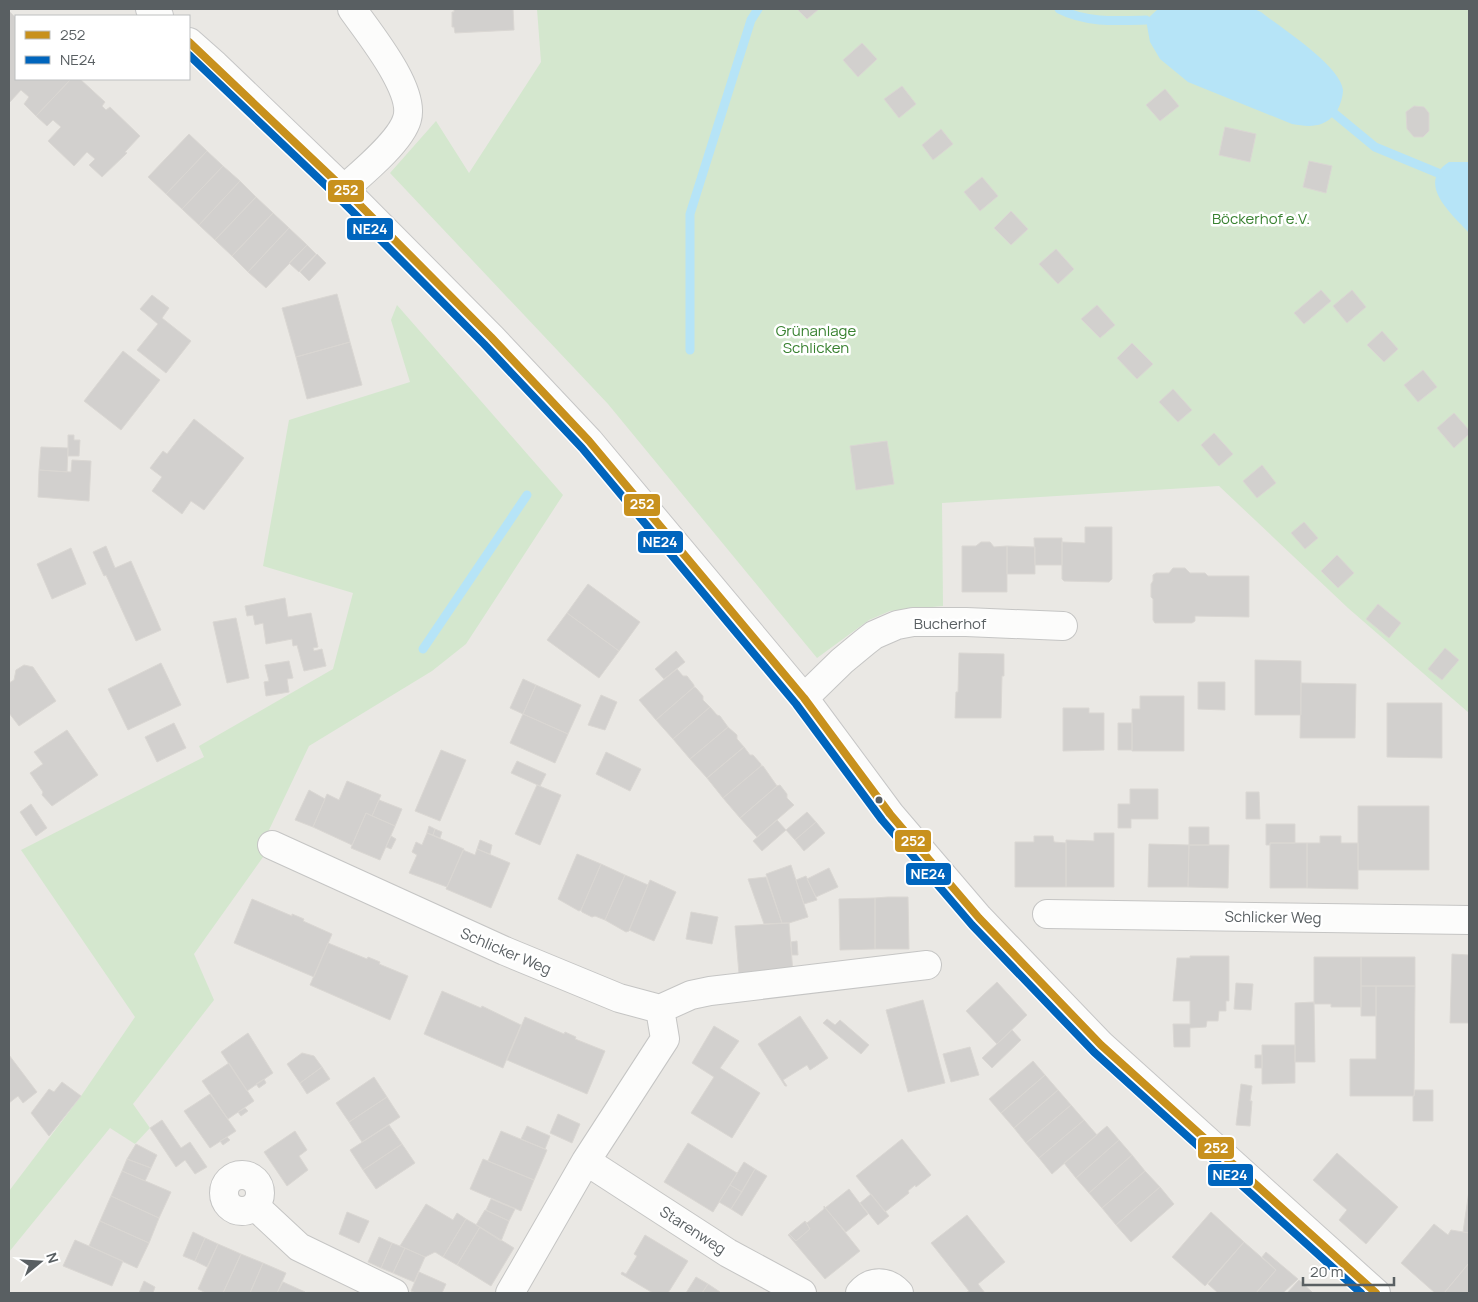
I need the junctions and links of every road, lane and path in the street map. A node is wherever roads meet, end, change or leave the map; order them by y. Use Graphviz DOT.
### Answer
graph roads {
  1 [pos="352,9"];
  2 [pos="190,43"];
  3 [pos="344,190"];
  4 [pos="1063,626"];
  5 [pos="804,698"];
  6 [pos="272,845"];
  7 [pos="1047,914"];
  8 [pos="1469,920"];
  9 [pos="928,965"];
  10 [pos="660,1009"];
  11 [pos="586,1161"];
  12 [pos="255,1206"];
  13 [pos="394,1293"];
  14 [pos="510,1293"];
  15 [pos="802,1293"];
  16 [pos="860,1293"];
  17 [pos="899,1293"];
  18 [pos="1376,1293"];
  1 -- 3 [label="street"];
  2 -- 3 [label="street"];
  3 -- 5 [label="street"];
  4 -- 5 [label="street, Bucherhof"];
  5 -- 18 [label="street"];
  6 -- 10 [label="street, Schlicker Weg"];
  7 -- 8 [label="street, Schlicker Weg"];
  9 -- 10 [label="street"];
  10 -- 11 [label="street"];
  11 -- 14 [label="street"];
  11 -- 15 [label="street, Starenweg"];
  12 -- 13 [label="street"];
  16 -- 17 [label="street"];
}
